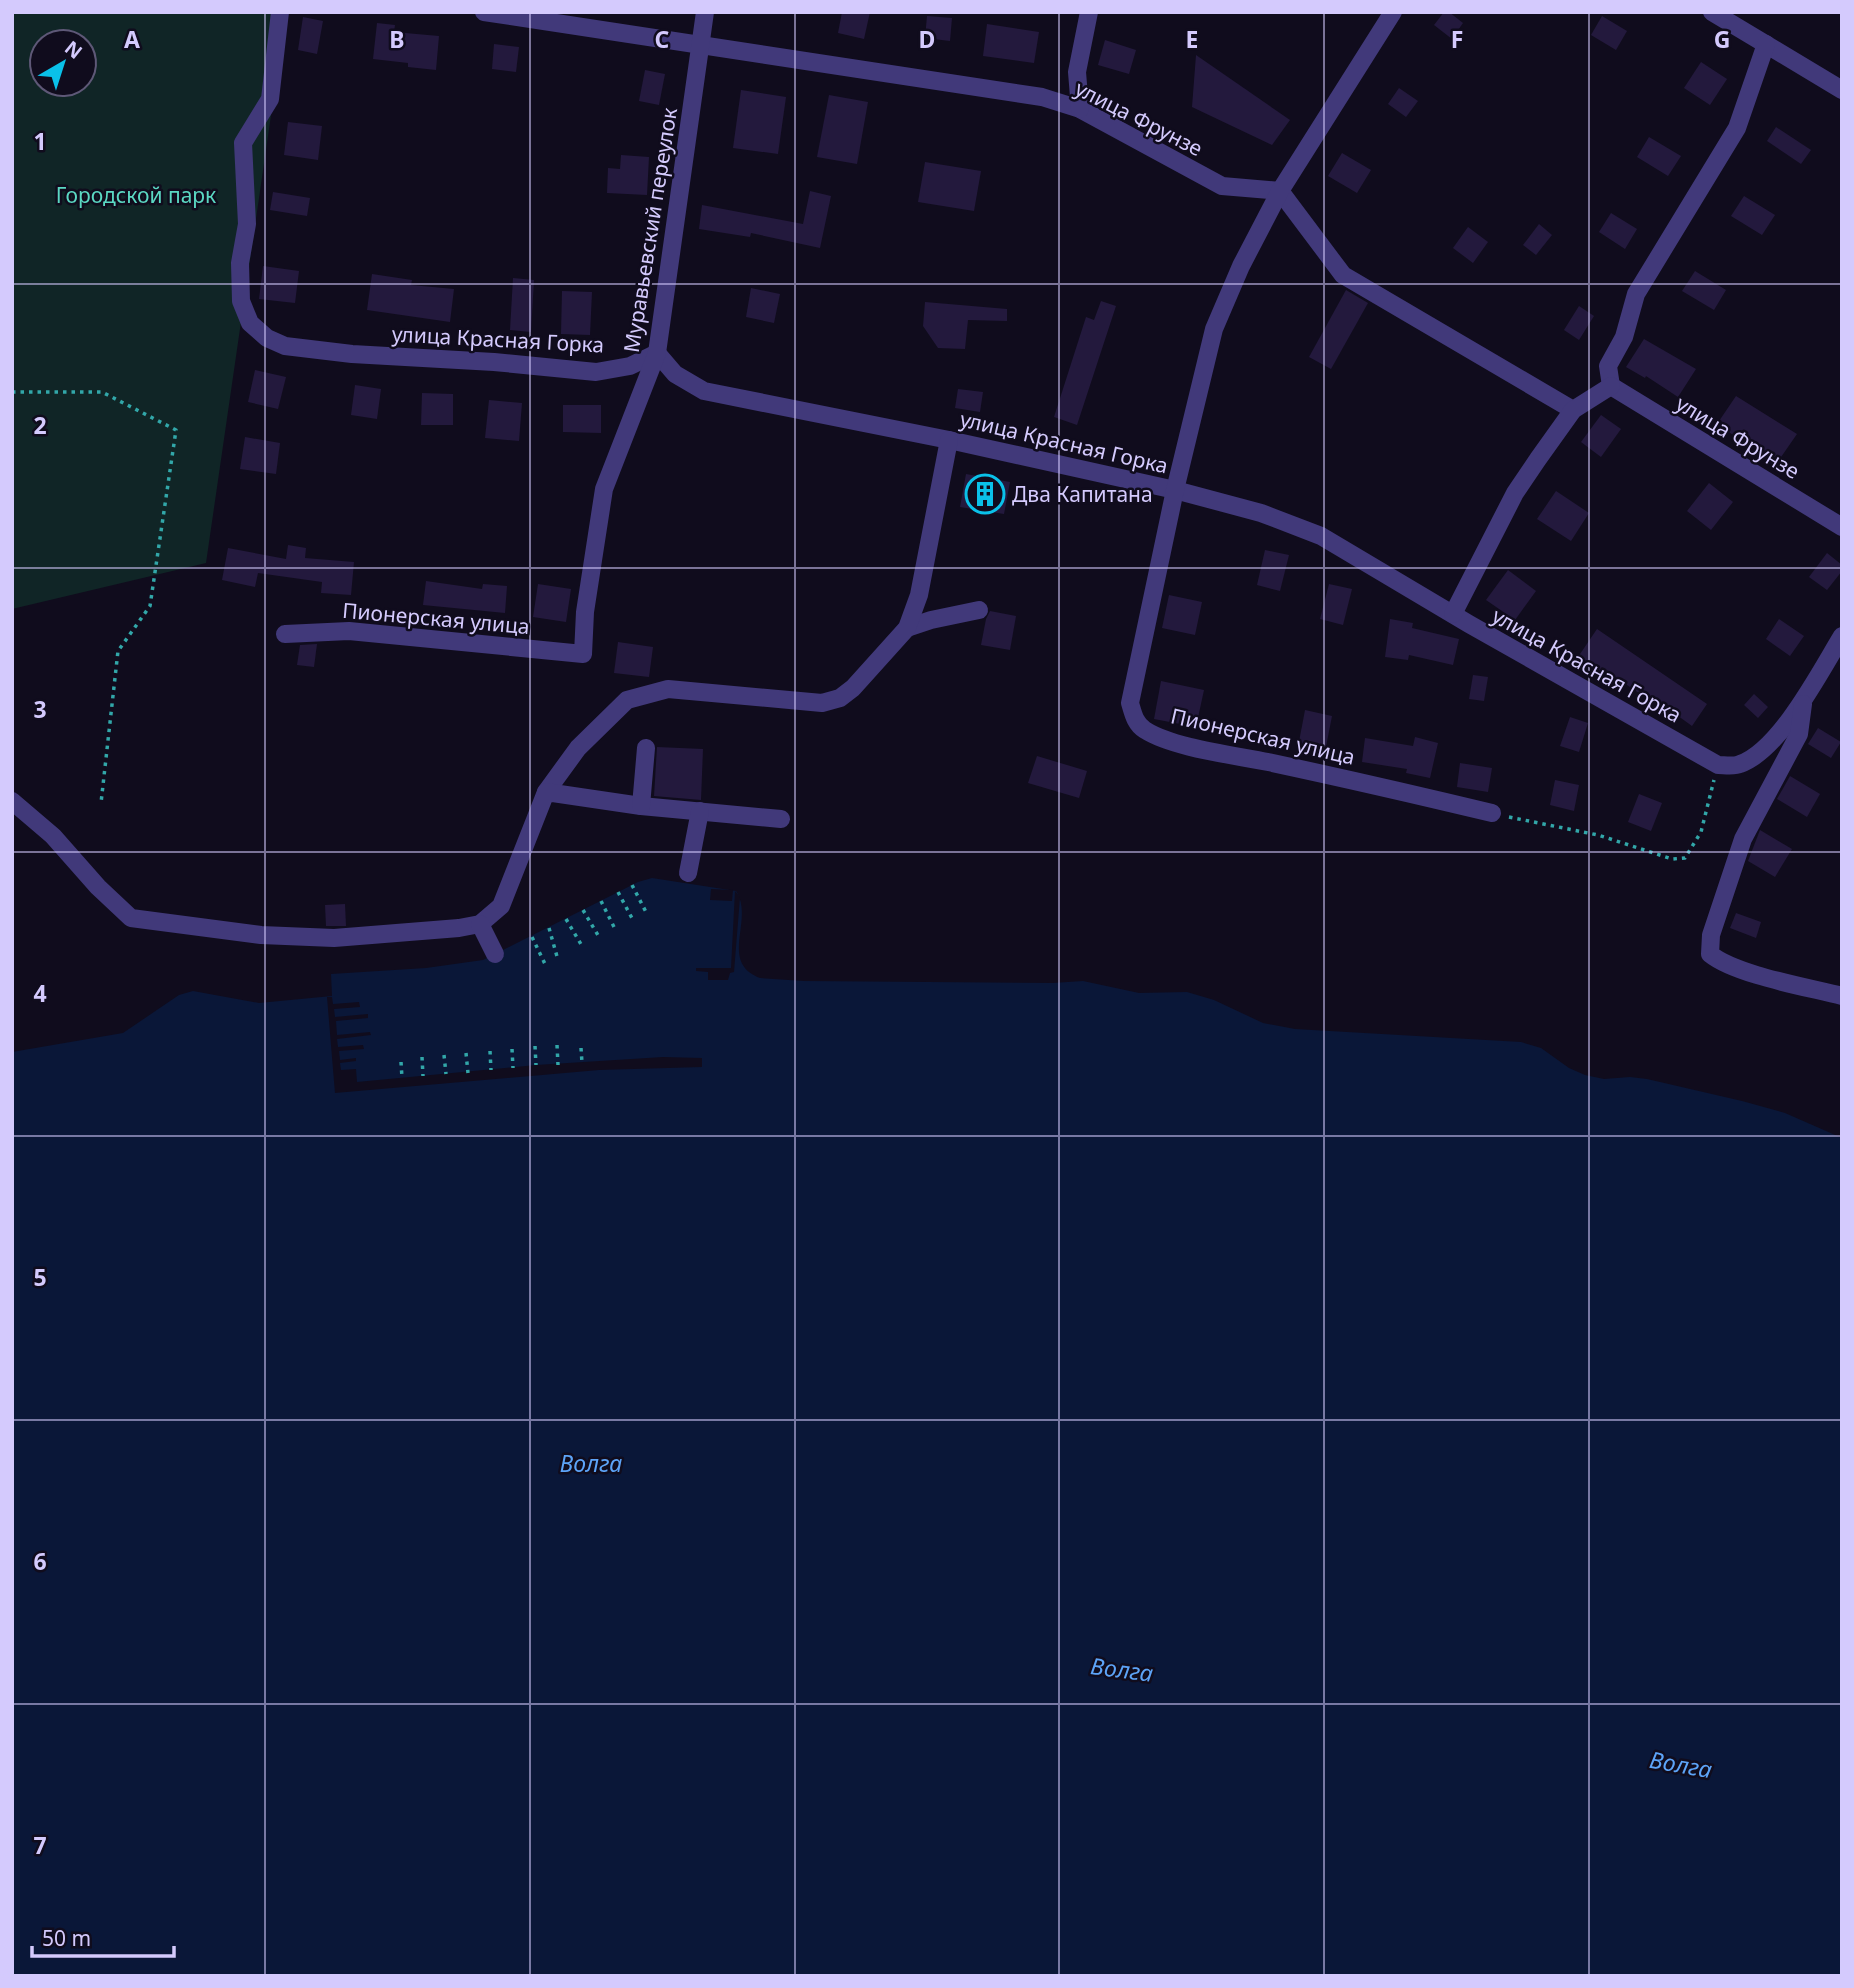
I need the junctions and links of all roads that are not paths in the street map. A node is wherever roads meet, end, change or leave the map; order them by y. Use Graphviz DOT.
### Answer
graph roads {
  1 [pos="280,12"];
  2 [pos="484,12"];
  3 [pos="705,12"];
  4 [pos="1089,12"];
  5 [pos="1393,12"];
  6 [pos="1716,13"];
  7 [pos="701,44"];
  8 [pos="1766,44"];
  9 [pos="1842,90"];
  10 [pos="1080,108"];
  11 [pos="1280,191"];
  12 [pos="657,353"];
  13 [pos="1611,386"];
  14 [pos="1573,410"];
  15 [pos="949,440"];
  16 [pos="1175,490"];
  17 [pos="1842,527"];
  18 [pos="979,610"];
  19 [pos="1453,614"];
  20 [pos="907,628"];
  21 [pos="285,634"];
  22 [pos="1842,636"];
  23 [pos="583,654"];
  24 [pos="1803,700"];
  25 [pos="646,748"];
  26 [pos="546,792"];
  27 [pos="12,801"];
  28 [pos="641,806"];
  29 [pos="700,811"];
  30 [pos="1492,813"];
  31 [pos="780,819"];
  32 [pos="688,873"];
  33 [pos="480,924"];
  34 [pos="495,954"];
  35 [pos="1842,996"];
  1 -- 12 [label="street, улица Красная Горка"];
  2 -- 7 [label="street, улица Фрунзе"];
  3 -- 7 [label="street, Муравьевский переулок"];
  4 -- 10 [label="street"];
  5 -- 11 [label="street, Пионерская улица"];
  6 -- 8 [label="street"];
  7 -- 10 [label="street, улица Фрунзе"];
  7 -- 12 [label="street, Муравьевский переулок"];
  8 -- 9 [label="street"];
  8 -- 13 [label="street"];
  10 -- 11 [label="street, улица Фрунзе"];
  11 -- 14 [label="street"];
  11 -- 16 [label="street, Пионерская улица"];
  12 -- 15 [label="street, улица Красная Горка"];
  12 -- 23 [label="street, Муравьевский переулок"];
  13 -- 14 [label="street"];
  13 -- 17 [label="street, улица Фрунзе"];
  14 -- 19 [label="street"];
  15 -- 16 [label="street, улица Красная Горка"];
  15 -- 20 [label="street"];
  16 -- 19 [label="street, улица Красная Горка"];
  16 -- 30 [label="street, Пионерская улица"];
  18 -- 20 [label="street"];
  19 -- 24 [label="street, улица Красная Горка"];
  20 -- 26 [label="street"];
  21 -- 23 [label="street, Пионерская улица"];
  22 -- 24 [label="street"];
  24 -- 35 [label="street"];
  25 -- 28 [label="street"];
  26 -- 28 [label="street"];
  26 -- 33 [label="street"];
  27 -- 33 [label="street"];
  28 -- 29 [label="street"];
  29 -- 31 [label="street"];
  29 -- 32 [label="street"];
  33 -- 34 [label="street"];
}
